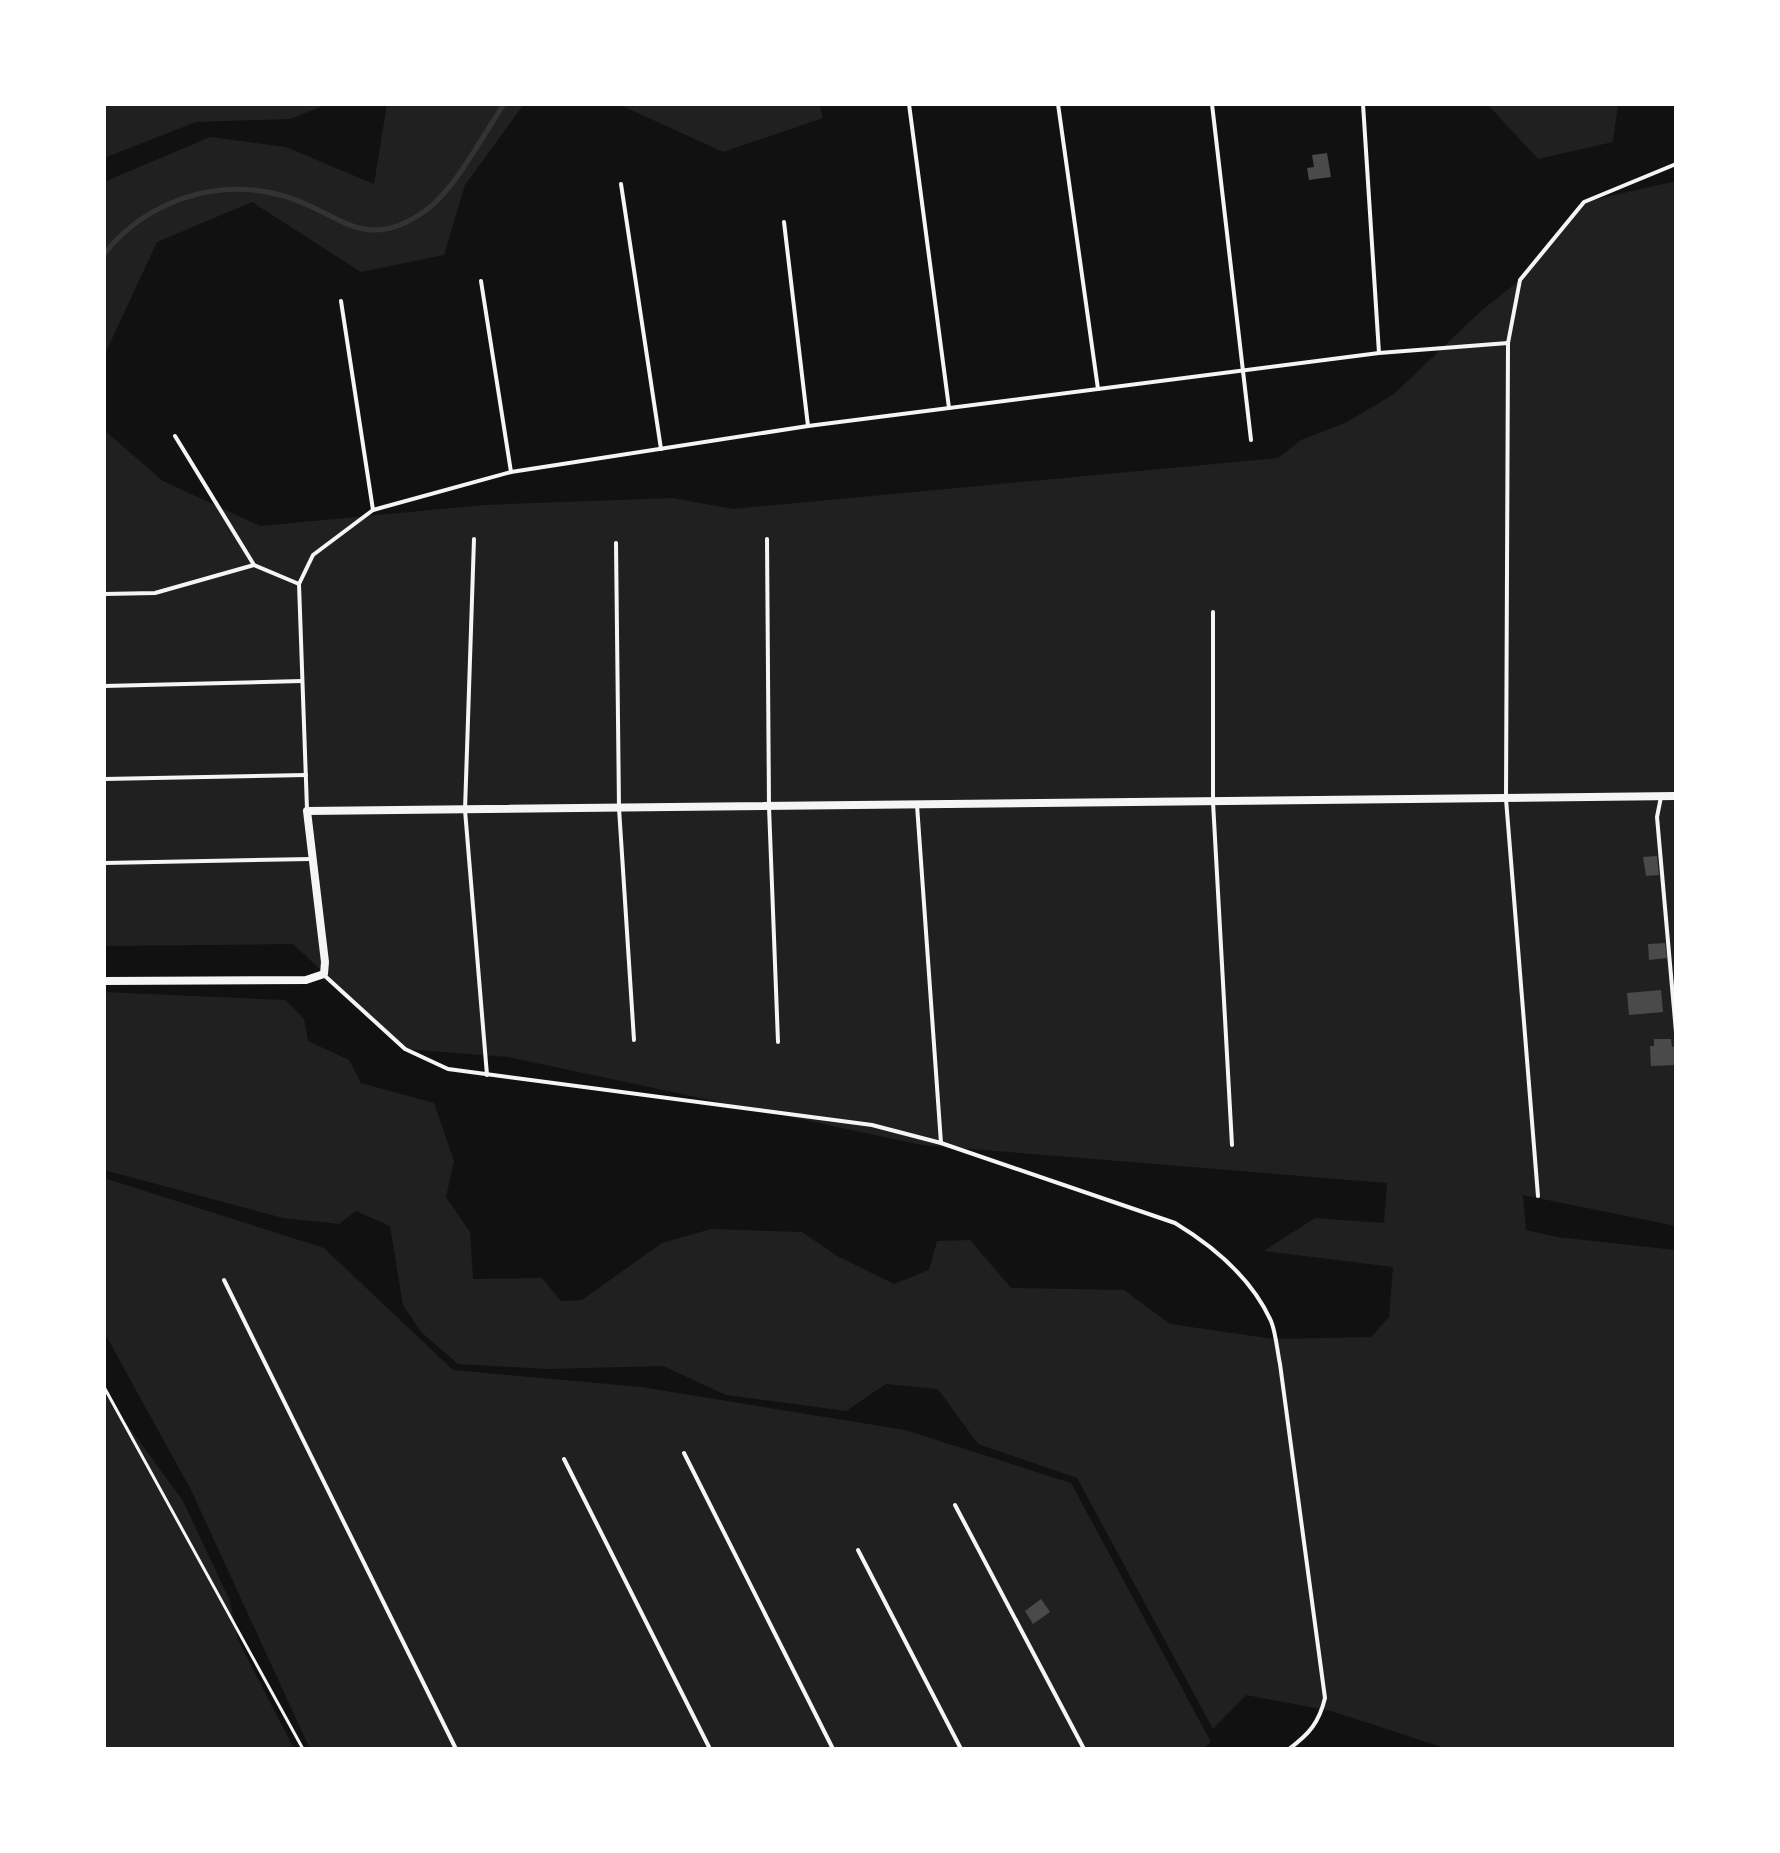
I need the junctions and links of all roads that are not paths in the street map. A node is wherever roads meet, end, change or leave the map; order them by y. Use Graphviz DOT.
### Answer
graph roads {
  1 [pos="909,104"];
  2 [pos="1058,104"];
  3 [pos="1212,104"];
  4 [pos="1363,104"];
  5 [pos="1676,164"];
  6 [pos="621,184"];
  7 [pos="784,222"];
  8 [pos="481,281"];
  9 [pos="341,301"];
  10 [pos="1508,343"];
  11 [pos="1379,353"];
  12 [pos="1243,371"];
  13 [pos="1098,389"];
  14 [pos="949,408"];
  15 [pos="808,426"];
  16 [pos="175,436"];
  17 [pos="1251,440"];
  18 [pos="661,449"];
  19 [pos="511,472"];
  20 [pos="373,510"];
  21 [pos="474,539"];
  22 [pos="767,539"];
  23 [pos="616,543"];
  24 [pos="254,565"];
  25 [pos="299,584"];
  26 [pos="104,594"];
  27 [pos="1213,612"];
  28 [pos="302,681"];
  29 [pos="104,686"];
  30 [pos="306,775"];
  31 [pos="104,779"];
  32 [pos="1676,796"];
  33 [pos="1661,797"];
  34 [pos="1506,799"];
  35 [pos="1213,802"];
  36 [pos="917,805"];
  37 [pos="769,807"];
  38 [pos="619,808"];
  39 [pos="465,810"];
  40 [pos="307,811"];
  41 [pos="313,859"];
  42 [pos="104,863"];
  43 [pos="324,974"];
  44 [pos="104,981"];
  45 [pos="1676,1032"];
  46 [pos="634,1040"];
  47 [pos="778,1042"];
  48 [pos="487,1075"];
  49 [pos="941,1143"];
  50 [pos="1232,1145"];
  51 [pos="1538,1196"];
  52 [pos="224,1280"];
  53 [pos="684,1453"];
  54 [pos="564,1459"];
  55 [pos="955,1505"];
  56 [pos="858,1550"];
  57 [pos="456,1749"];
  58 [pos="710,1749"];
  59 [pos="833,1749"];
  60 [pos="961,1749"];
  61 [pos="1084,1749"];
  62 [pos="1289,1749"];
  1 -- 14 [label="lane"];
  2 -- 13 [label="lane"];
  3 -- 12 [label="lane"];
  4 -- 11 [label="lane"];
  5 -- 10 [label="lane"];
  6 -- 18 [label="lane"];
  7 -- 15 [label="lane"];
  8 -- 19 [label="lane"];
  9 -- 20 [label="lane"];
  10 -- 11 [label="lane"];
  10 -- 34 [label="lane"];
  11 -- 12 [label="lane"];
  12 -- 13 [label="lane"];
  12 -- 17 [label="lane"];
  13 -- 14 [label="lane"];
  14 -- 15 [label="lane"];
  15 -- 18 [label="lane"];
  16 -- 24 [label="lane"];
  18 -- 19 [label="lane"];
  19 -- 20 [label="lane"];
  20 -- 25 [label="lane"];
  21 -- 39 [label="lane"];
  22 -- 37 [label="lane"];
  23 -- 38 [label="lane"];
  24 -- 25 [label="lane"];
  24 -- 26 [label="lane"];
  25 -- 28 [label="lane"];
  27 -- 35 [label="lane"];
  28 -- 29 [label="lane"];
  28 -- 30 [label="lane"];
  30 -- 31 [label="lane"];
  30 -- 40 [label="lane"];
  32 -- 33 [label="street"];
  33 -- 34 [label="street"];
  33 -- 45 [label="lane"];
  34 -- 35 [label="street"];
  34 -- 51 [label="lane"];
  35 -- 36 [label="street"];
  35 -- 50 [label="lane"];
  36 -- 37 [label="street"];
  36 -- 49 [label="lane"];
  37 -- 38 [label="street"];
  37 -- 47 [label="lane"];
  38 -- 39 [label="street"];
  38 -- 46 [label="lane"];
  39 -- 40 [label="street"];
  39 -- 48 [label="lane"];
  40 -- 41 [label="street"];
  41 -- 42 [label="lane"];
  41 -- 43 [label="street"];
  43 -- 44 [label="street"];
  43 -- 48 [label="lane"];
  48 -- 49 [label="lane"];
  49 -- 62 [label="lane"];
  52 -- 57 [label="lane"];
  53 -- 59 [label="lane"];
  54 -- 58 [label="lane"];
  55 -- 61 [label="lane"];
  56 -- 60 [label="lane"];
}
